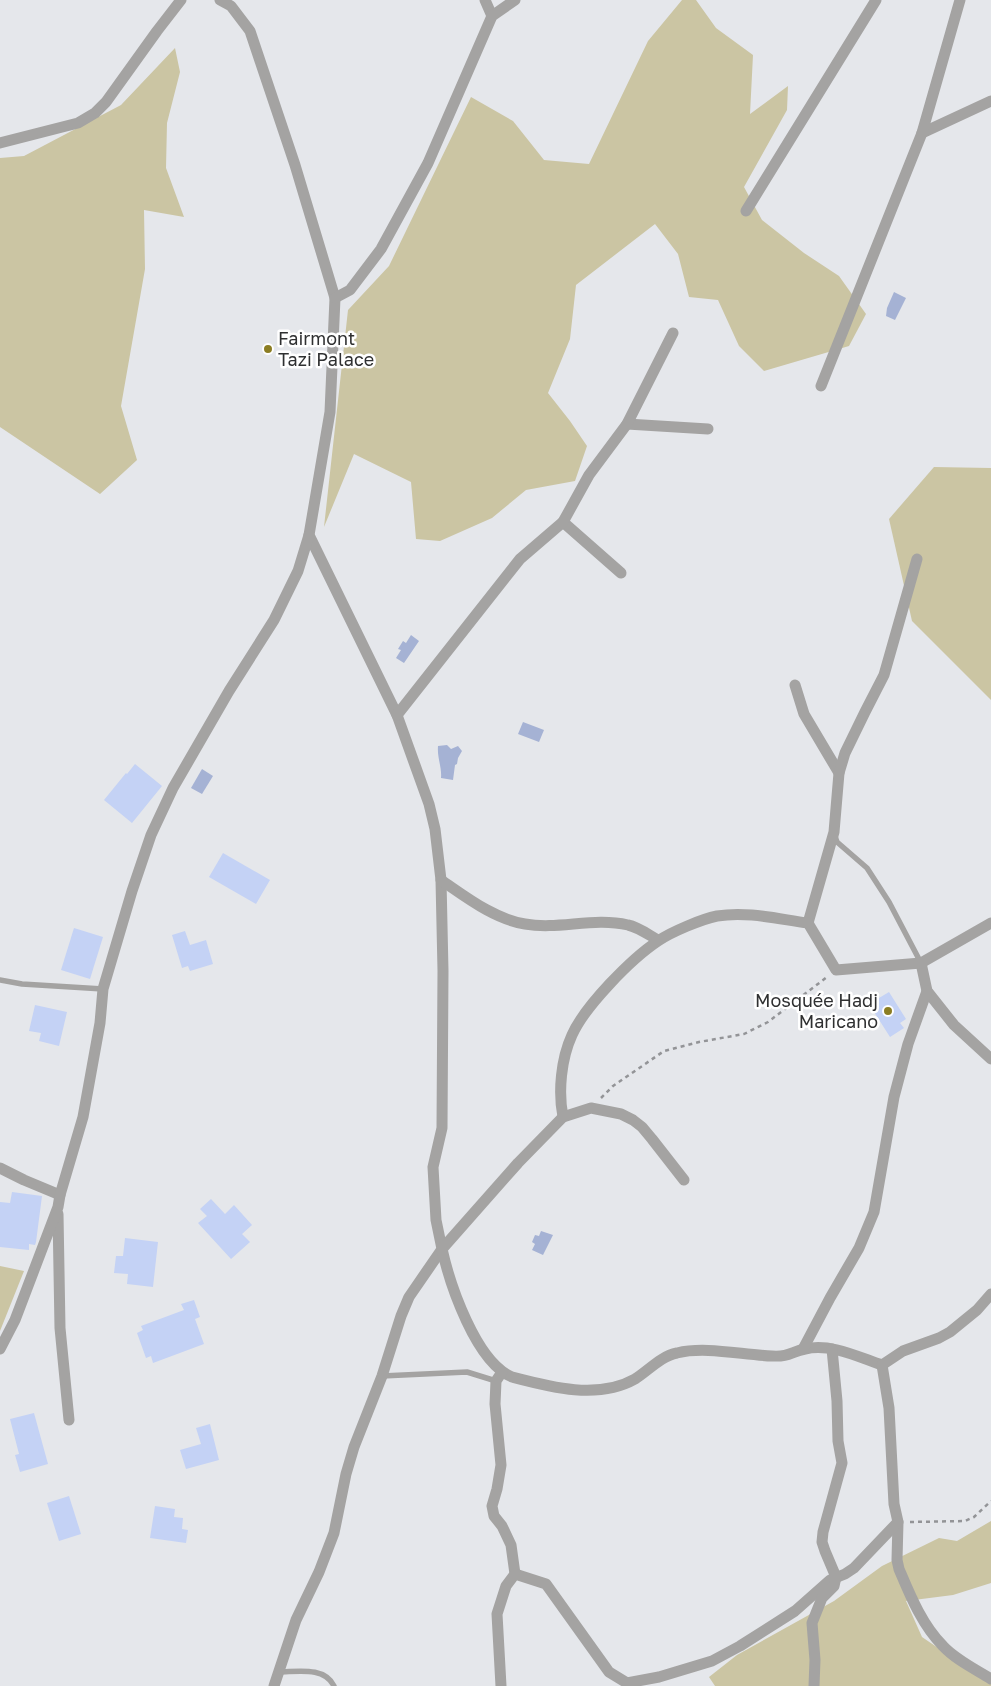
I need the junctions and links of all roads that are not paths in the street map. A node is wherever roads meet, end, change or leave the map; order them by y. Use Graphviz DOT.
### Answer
graph roads {
  1 [pos="182,0"];
  2 [pos="220,0"];
  3 [pos="486,0"];
  4 [pos="515,0"];
  5 [pos="876,0"];
  6 [pos="960,0"];
  7 [pos="233,3"];
  8 [pos="492,16"];
  9 [pos="991,101"];
  10 [pos="922,133"];
  11 [pos="0,143"];
  12 [pos="746,210"];
  13 [pos="335,298"];
  14 [pos="672,333"];
  15 [pos="821,386"];
  16 [pos="627,424"];
  17 [pos="708,428"];
  18 [pos="563,522"];
  19 [pos="309,535"];
  20 [pos="917,559"];
  21 [pos="621,573"];
  22 [pos="795,685"];
  23 [pos="397,715"];
  24 [pos="839,773"];
  25 [pos="834,832"];
  26 [pos="441,880"];
  27 [pos="808,923"];
  28 [pos="991,923"];
  29 [pos="658,940"];
  30 [pos="921,963"];
  31 [pos="0,980"];
  32 [pos="103,989"];
  33 [pos="927,991"];
  34 [pos="991,1059"];
  35 [pos="563,1117"];
  36 [pos="0,1168"];
  37 [pos="684,1180"];
  38 [pos="60,1195"];
  39 [pos="58,1207"];
  40 [pos="442,1249"];
  41 [pos="991,1294"];
  42 [pos="0,1349"];
  43 [pos="803,1349"];
  44 [pos="832,1349"];
  45 [pos="882,1365"];
  46 [pos="382,1376"];
  47 [pos="499,1376"];
  48 [pos="69,1420"];
  49 [pos="898,1522"];
  50 [pos="515,1574"];
  51 [pos="836,1577"];
  52 [pos="278,1672"];
  53 [pos="991,1678"];
  54 [pos="274,1686"];
  55 [pos="334,1686"];
  56 [pos="501,1686"];
  57 [pos="814,1686"];
  1 -- 11 [label="street"];
  2 -- 7 [label="street"];
  3 -- 8 [label="street"];
  4 -- 8 [label="street"];
  5 -- 12 [label="street"];
  6 -- 10 [label="street"];
  7 -- 13 [label="street"];
  8 -- 13 [label="street"];
  9 -- 10 [label="street"];
  10 -- 15 [label="street"];
  13 -- 19 [label="street"];
  14 -- 16 [label="street"];
  16 -- 17 [label="street"];
  16 -- 18 [label="street"];
  18 -- 21 [label="street"];
  18 -- 23 [label="street"];
  19 -- 23 [label="street"];
  19 -- 32 [label="street"];
  20 -- 24 [label="street"];
  22 -- 24 [label="street"];
  23 -- 26 [label="street"];
  24 -- 25 [label="street"];
  25 -- 27 [label="street"];
  25 -- 30 [label="lane"];
  26 -- 29 [label="street"];
  26 -- 40 [label="street"];
  27 -- 29 [label="street"];
  27 -- 30 [label="street"];
  28 -- 30 [label="street"];
  29 -- 35 [label="street"];
  30 -- 33 [label="street"];
  31 -- 32 [label="lane"];
  32 -- 38 [label="street"];
  33 -- 34 [label="street"];
  33 -- 43 [label="street"];
  35 -- 37 [label="street"];
  35 -- 40 [label="street"];
  36 -- 38 [label="street"];
  38 -- 39 [label="street"];
  39 -- 42 [label="street"];
  39 -- 48 [label="street"];
  40 -- 46 [label="street"];
  40 -- 47 [label="street"];
  41 -- 45 [label="street"];
  43 -- 44 [label="street"];
  43 -- 47 [label="street"];
  44 -- 45 [label="street"];
  44 -- 51 [label="street"];
  45 -- 49 [label="street"];
  46 -- 47 [label="lane"];
  46 -- 52 [label="street"];
  47 -- 50 [label="street"];
  49 -- 51 [label="street"];
  49 -- 53 [label="street"];
  50 -- 51 [label="street"];
  50 -- 56 [label="street"];
  51 -- 57 [label="street"];
  52 -- 54 [label="street"];
  52 -- 55 [label="lane"];
}
